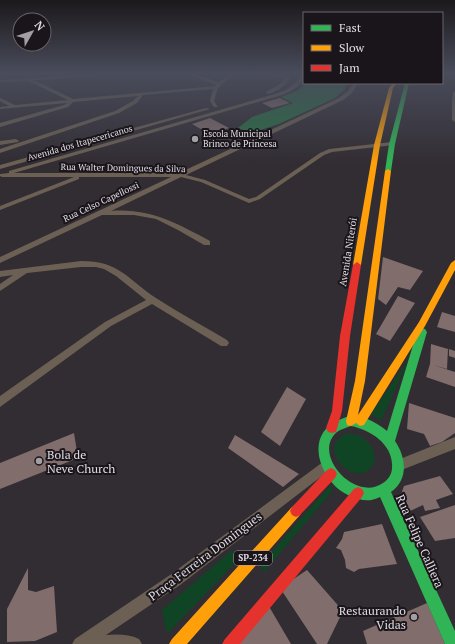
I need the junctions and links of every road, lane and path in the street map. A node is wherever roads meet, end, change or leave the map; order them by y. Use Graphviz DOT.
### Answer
graph roads {
  1 [pos="7,103"];
  2 [pos="56,103"];
  3 [pos="71,103"];
  4 [pos="133,103"];
  5 [pos="215,103"];
  6 [pos="232,103"];
  7 [pos="237,103"];
  8 [pos="332,103"];
  9 [pos="388,103"];
  10 [pos="401,103"];
  11 [pos="454,103"];
  12 [pos="48,104"];
  13 [pos="14,107"];
  14 [pos="218,107"];
  15 [pos="0,108"];
  16 [pos="49,111"];
  17 [pos="455,121"];
  18 [pos="0,125"];
  19 [pos="38,139"];
  20 [pos="0,143"];
  21 [pos="392,144"];
  22 [pos="377,145"];
  23 [pos="0,150"];
  24 [pos="0,167"];
  25 [pos="1,175"];
  26 [pos="180,175"];
  27 [pos="82,176"];
  28 [pos="126,200"];
  29 [pos="0,208"];
  30 [pos="129,212"];
  31 [pos="96,214"];
  32 [pos="207,243"];
  33 [pos="0,260"];
  34 [pos="455,263"];
  35 [pos="26,270"];
  36 [pos="0,274"];
  37 [pos="0,288"];
  38 [pos="152,300"];
  39 [pos="427,316"];
  40 [pos="355,340"];
  41 [pos="224,343"];
  42 [pos="0,402"];
  43 [pos="356,421"];
  44 [pos="332,428"];
  45 [pos="390,440"];
  46 [pos="455,443"];
  47 [pos="399,465"];
  48 [pos="329,470"];
  49 [pos="384,491"];
  50 [pos="358,493"];
  51 [pos="80,644"];
  52 [pos="100,644"];
  53 [pos="134,644"];
  54 [pos="176,644"];
  55 [pos="230,644"];
  56 [pos="453,644"];
  1 -- 13 [label="street"];
  2 -- 12 [label="street"];
  3 -- 16 [label="street"];
  4 -- 19 [label="street"];
  5 -- 14 [label="street"];
  6 -- 14 [label="street, Avenida dos Itapecericanos"];
  7 -- 14 [label="street, Avenida dos Itapecericanos"];
  8 -- 26 [label="street, Rua Celso Capellossi"];
  9 -- 22 [label="main road, Avenida Niterói"];
  10 -- 21 [label="main road, Avenida Niterói"];
  11 -- 17 [label="street"];
  12 -- 13 [label="street"];
  12 -- 16 [label="street"];
  13 -- 15 [label="street"];
  14 -- 24 [label="street, Avenida dos Itapecericanos"];
  14 -- 25 [label="street, Avenida dos Itapecericanos"];
  16 -- 18 [label="street"];
  19 -- 20 [label="street"];
  19 -- 23 [label="street"];
  21 -- 22 [label="street, Rua Walter Domingues da Silva"];
  21 -- 40 [label="main road, Avenida Niterói"];
  22 -- 26 [label="street, Rua Walter Domingues da Silva"];
  22 -- 40 [label="main road, Avenida Niterói"];
  25 -- 27 [label="street, Rua Walter Domingues da Silva"];
  26 -- 27 [label="street, Rua Walter Domingues da Silva"];
  26 -- 28 [label="street, Rua Celso Capellossi"];
  27 -- 29 [label="street"];
  28 -- 30 [label="street"];
  28 -- 31 [label="street, Rua Celso Capellossi"];
  30 -- 31 [label="street"];
  30 -- 32 [label="street"];
  31 -- 33 [label="street, Rua Celso Capellossi"];
  34 -- 39 [label="main road"];
  35 -- 36 [label="street"];
  35 -- 37 [label="street"];
  35 -- 38 [label="street"];
  38 -- 41 [label="street"];
  38 -- 42 [label="street"];
  39 -- 43 [label="main road"];
  39 -- 45 [label="main road"];
  40 -- 43 [label="main road, Avenida Niterói"];
  40 -- 44 [label="main road, Avenida Niterói"];
  43 -- 44 [label="main road"];
  43 -- 45 [label="main road"];
  44 -- 48 [label="main road"];
  45 -- 47 [label="main road"];
  46 -- 47 [label="street"];
  47 -- 49 [label="main road"];
  48 -- 50 [label="main road"];
  48 -- 51 [label="street, Praça Ferreira Domingues"];
  48 -- 54 [label="main road, SP-234"];
  49 -- 50 [label="main road"];
  49 -- 56 [label="main road, Rua Felipe Calliera"];
  50 -- 55 [label="main road"];
  52 -- 53 [label="street"];
}
